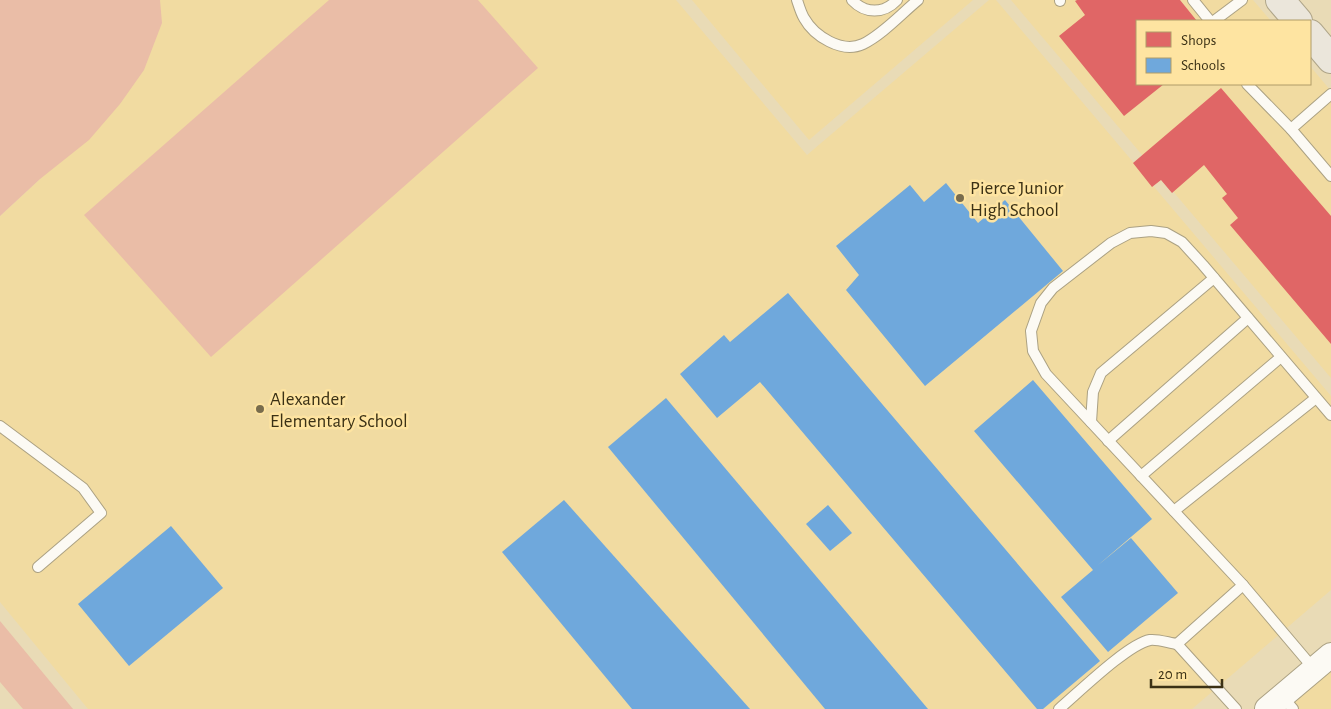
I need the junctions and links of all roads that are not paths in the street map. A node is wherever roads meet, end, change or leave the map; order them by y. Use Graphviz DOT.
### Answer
graph roads {
  1 [pos="797,0"];
  2 [pos="852,0"];
  3 [pos="897,0"];
  4 [pos="918,0"];
  5 [pos="1193,0"];
  6 [pos="1242,0"];
  7 [pos="1280,0"];
  8 [pos="1209,20"];
  9 [pos="1215,20"];
  10 [pos="1297,20"];
  11 [pos="1311,35"];
  12 [pos="1331,59"];
  13 [pos="1248,85"];
  14 [pos="1331,94"];
  15 [pos="1291,129"];
  16 [pos="1331,176"];
  17 [pos="1214,278"];
  18 [pos="1248,318"];
  19 [pos="1281,357"];
  20 [pos="1316,398"];
  21 [pos="1331,416"];
  22 [pos="1091,422"];
  23 [pos="0,426"];
  24 [pos="1108,441"];
  25 [pos="1141,476"];
  26 [pos="1174,511"];
  27 [pos="38,566"];
  28 [pos="1242,585"];
  29 [pos="1177,644"];
  30 [pos="1322,662"];
  31 [pos="1281,705"];
  32 [pos="1059,709"];
  33 [pos="1236,709"];
  1 -- 4 [label="lane"];
  2 -- 3 [label="lane"];
  5 -- 8 [label="lane"];
  6 -- 9 [label="lane"];
  7 -- 10 [label="main road"];
  11 -- 12 [label="main road"];
  13 -- 15 [label="lane"];
  14 -- 15 [label="lane"];
  15 -- 16 [label="lane"];
  17 -- 18 [label="lane"];
  17 -- 22 [label="lane"];
  17 -- 22 [label="lane"];
  18 -- 19 [label="lane"];
  18 -- 24 [label="lane"];
  19 -- 20 [label="lane"];
  19 -- 25 [label="lane"];
  20 -- 21 [label="lane"];
  20 -- 26 [label="lane"];
  22 -- 24 [label="lane"];
  23 -- 27 [label="lane"];
  24 -- 25 [label="lane"];
  25 -- 26 [label="lane"];
  26 -- 28 [label="lane"];
  28 -- 29 [label="lane"];
  28 -- 30 [label="lane"];
  29 -- 32 [label="lane"];
  29 -- 33 [label="lane"];
  30 -- 31 [label="street"];
}
